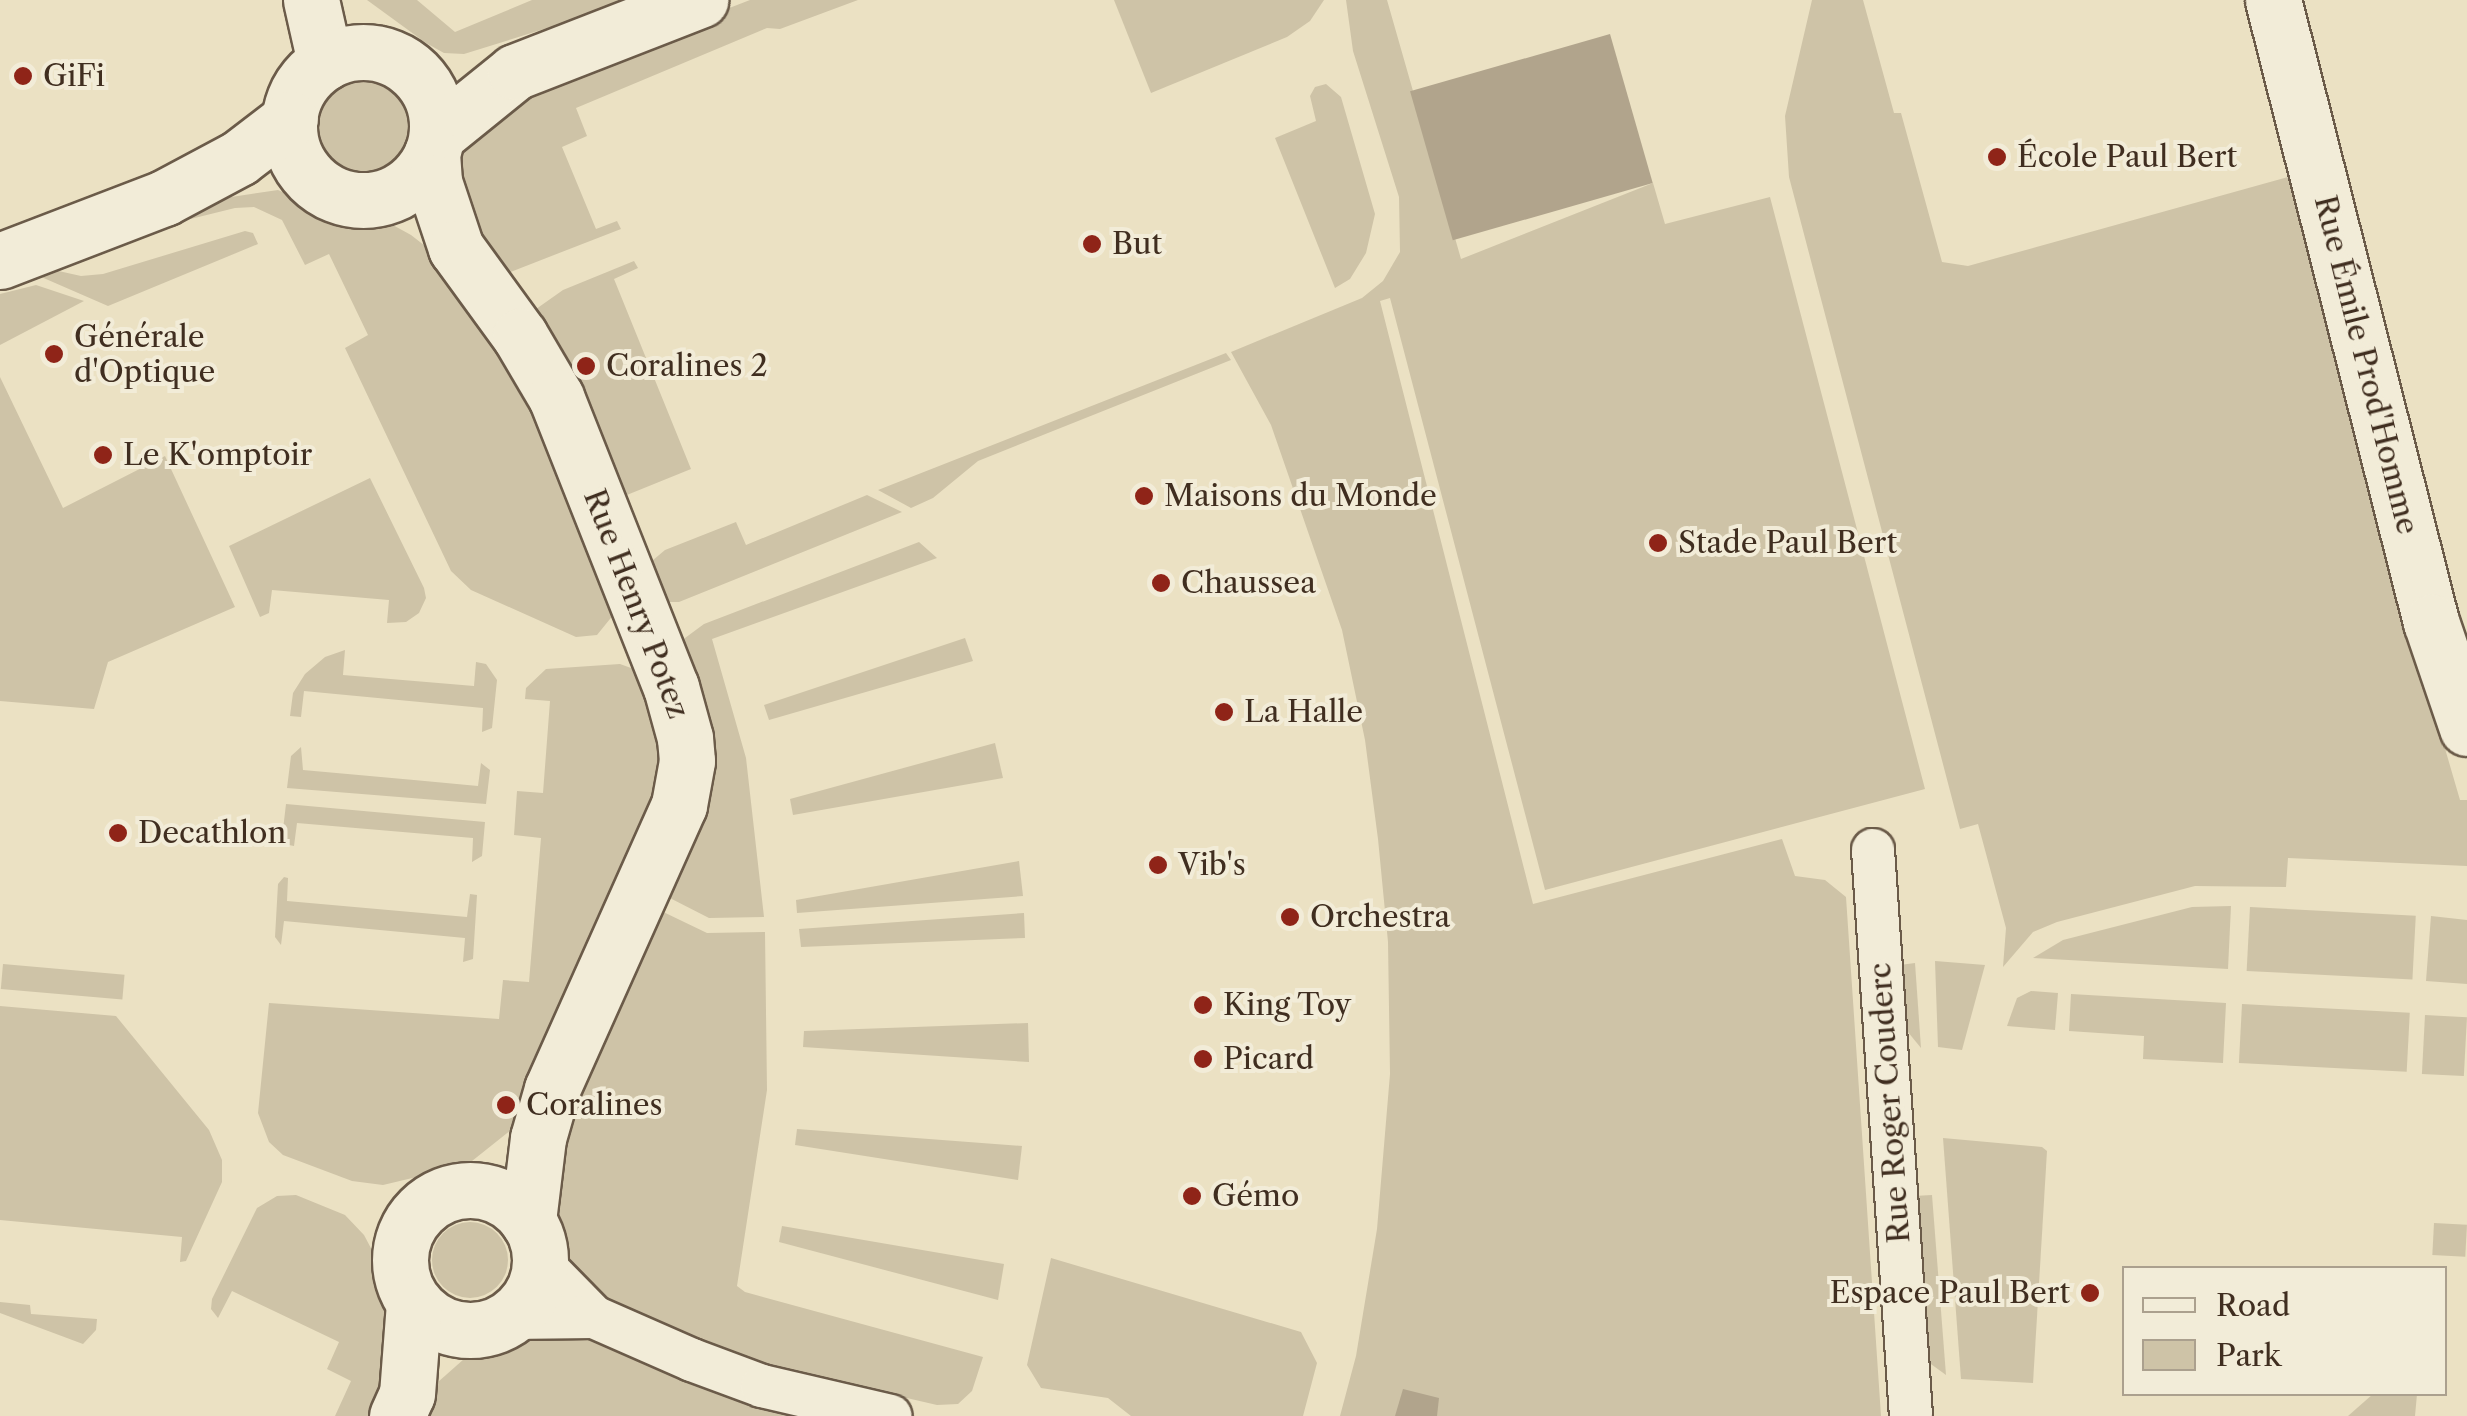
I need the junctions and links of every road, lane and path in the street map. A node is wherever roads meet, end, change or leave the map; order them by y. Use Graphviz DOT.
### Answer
graph roads {
  1 [pos="311,0"];
  2 [pos="343,0"];
  3 [pos="700,0"];
  4 [pos="2274,0"];
  5 [pos="540,60"];
  6 [pos="370,61"];
  7 [pos="290,118"];
  8 [pos="434,144"];
  9 [pos="306,172"];
  10 [pos="164,198"];
  11 [pos="380,198"];
  12 [pos="456,248"];
  13 [pos="0,261"];
  14 [pos="2467,728"];
  15 [pos="1873,850"];
  16 [pos="552,1088"];
  17 [pos="464,1190"];
  18 [pos="534,1242"];
  19 [pos="414,1304"];
  20 [pos="594,1317"];
  21 [pos="495,1324"];
  22 [pos="402,1405"];
  23 [pos="892,1416"];
  24 [pos="1911,1416"];
  1 -- 6 [label="street"];
  2 -- 6 [label="street"];
  3 -- 5 [label="street"];
  4 -- 14 [label="street, Rue Émile Prod'Homme"];
  5 -- 6 [label="street"];
  5 -- 8 [label="street"];
  6 -- 7 [label="street"];
  6 -- 8 [label="street"];
  7 -- 9 [label="street"];
  7 -- 10 [label="street"];
  8 -- 11 [label="street"];
  8 -- 12 [label="street, Rue Henry Potez"];
  9 -- 10 [label="street"];
  9 -- 11 [label="street"];
  10 -- 13 [label="street"];
  11 -- 12 [label="street, Rue Henry Potez"];
  12 -- 16 [label="street, Rue Henry Potez"];
  15 -- 24 [label="street, Rue Roger Couderc"];
  16 -- 17 [label="street"];
  16 -- 18 [label="street"];
  17 -- 18 [label="street"];
  17 -- 19 [label="street"];
  18 -- 20 [label="street"];
  18 -- 21 [label="street"];
  19 -- 21 [label="street"];
  19 -- 22 [label="street"];
  20 -- 21 [label="street"];
  20 -- 23 [label="street"];
  21 -- 22 [label="street"];
}
